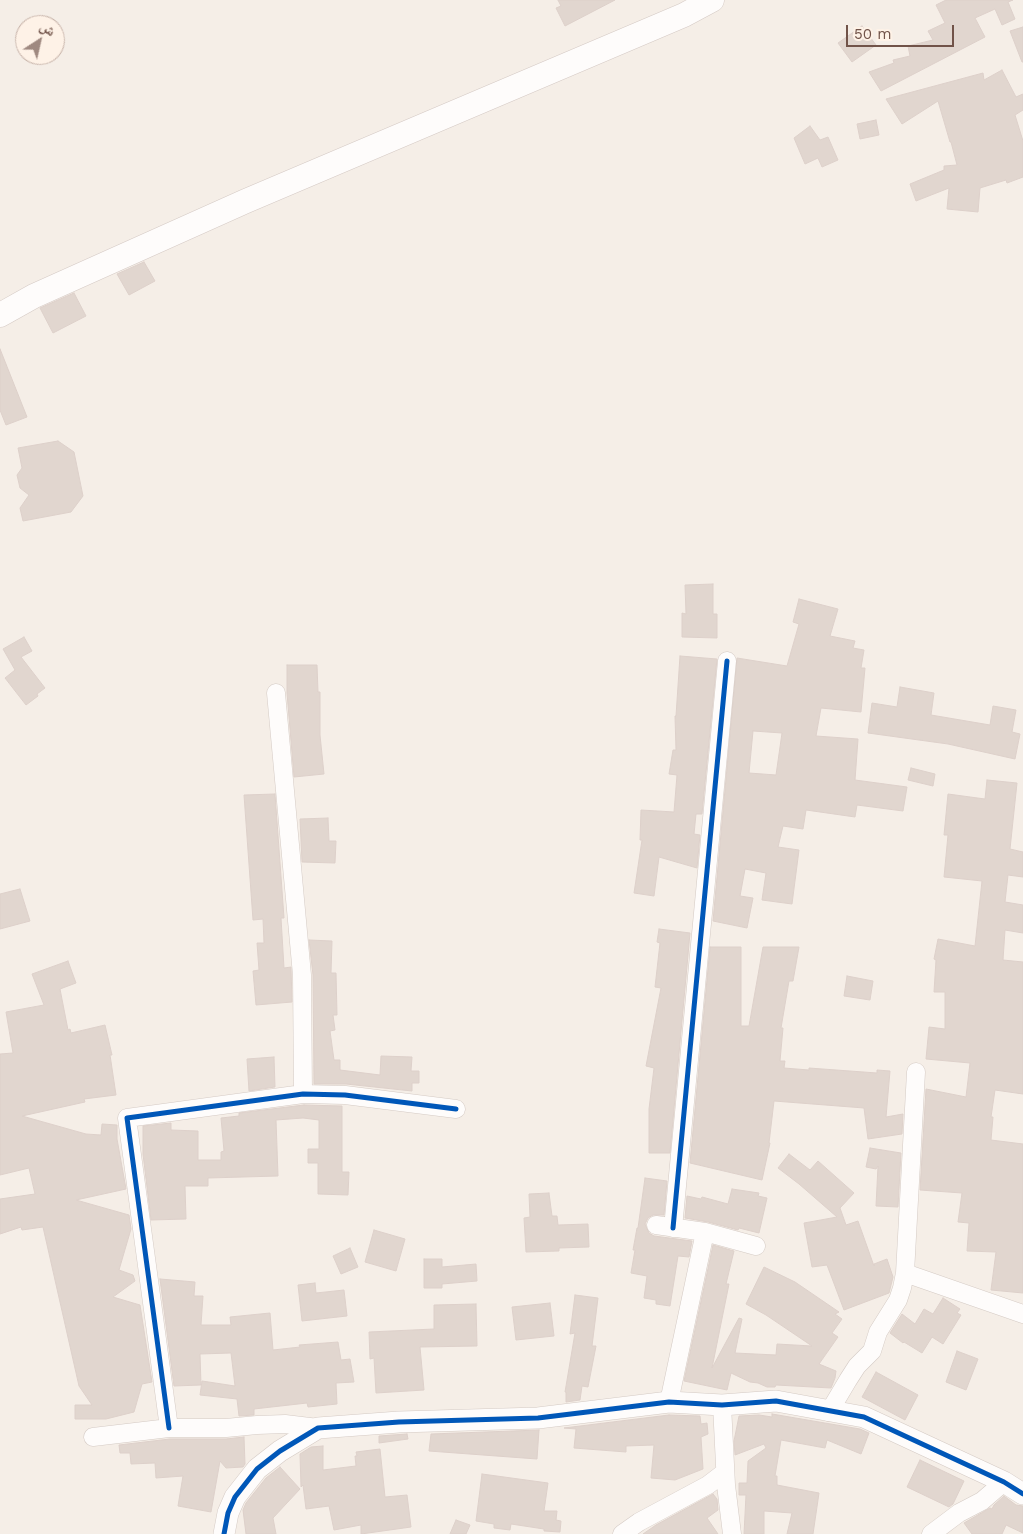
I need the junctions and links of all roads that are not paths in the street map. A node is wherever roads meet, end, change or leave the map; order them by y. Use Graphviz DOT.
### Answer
graph roads {
  1 [pos="712,0"];
  2 [pos="0,314"];
  3 [pos="727,661"];
  4 [pos="276,693"];
  5 [pos="916,1072"];
  6 [pos="303,1094"];
  7 [pos="456,1109"];
  8 [pos="705,1232"];
  9 [pos="756,1246"];
  10 [pos="906,1273"];
  11 [pos="1023,1314"];
  12 [pos="669,1402"];
  13 [pos="722,1405"];
  14 [pos="829,1412"];
  15 [pos="169,1428"];
  16 [pos="318,1428"];
  17 [pos="93,1437"];
  18 [pos="725,1472"];
  19 [pos="1004,1482"];
  20 [pos="1023,1494"];
  21 [pos="224,1534"];
  22 [pos="622,1534"];
  23 [pos="732,1534"];
  24 [pos="931,1534"];
  1 -- 2 [label="main road"];
  3 -- 8 [label="street"];
  4 -- 6 [label="street"];
  5 -- 10 [label="street"];
  6 -- 7 [label="street"];
  6 -- 15 [label="street"];
  8 -- 9 [label="street"];
  8 -- 12 [label="street"];
  10 -- 11 [label="street"];
  10 -- 14 [label="street"];
  12 -- 13 [label="street"];
  12 -- 16 [label="street"];
  13 -- 14 [label="street"];
  13 -- 18 [label="street"];
  14 -- 19 [label="street"];
  15 -- 16 [label="street"];
  15 -- 17 [label="street"];
  16 -- 21 [label="street"];
  18 -- 22 [label="street"];
  18 -- 23 [label="street"];
  19 -- 20 [label="street"];
  19 -- 24 [label="street"];
}
